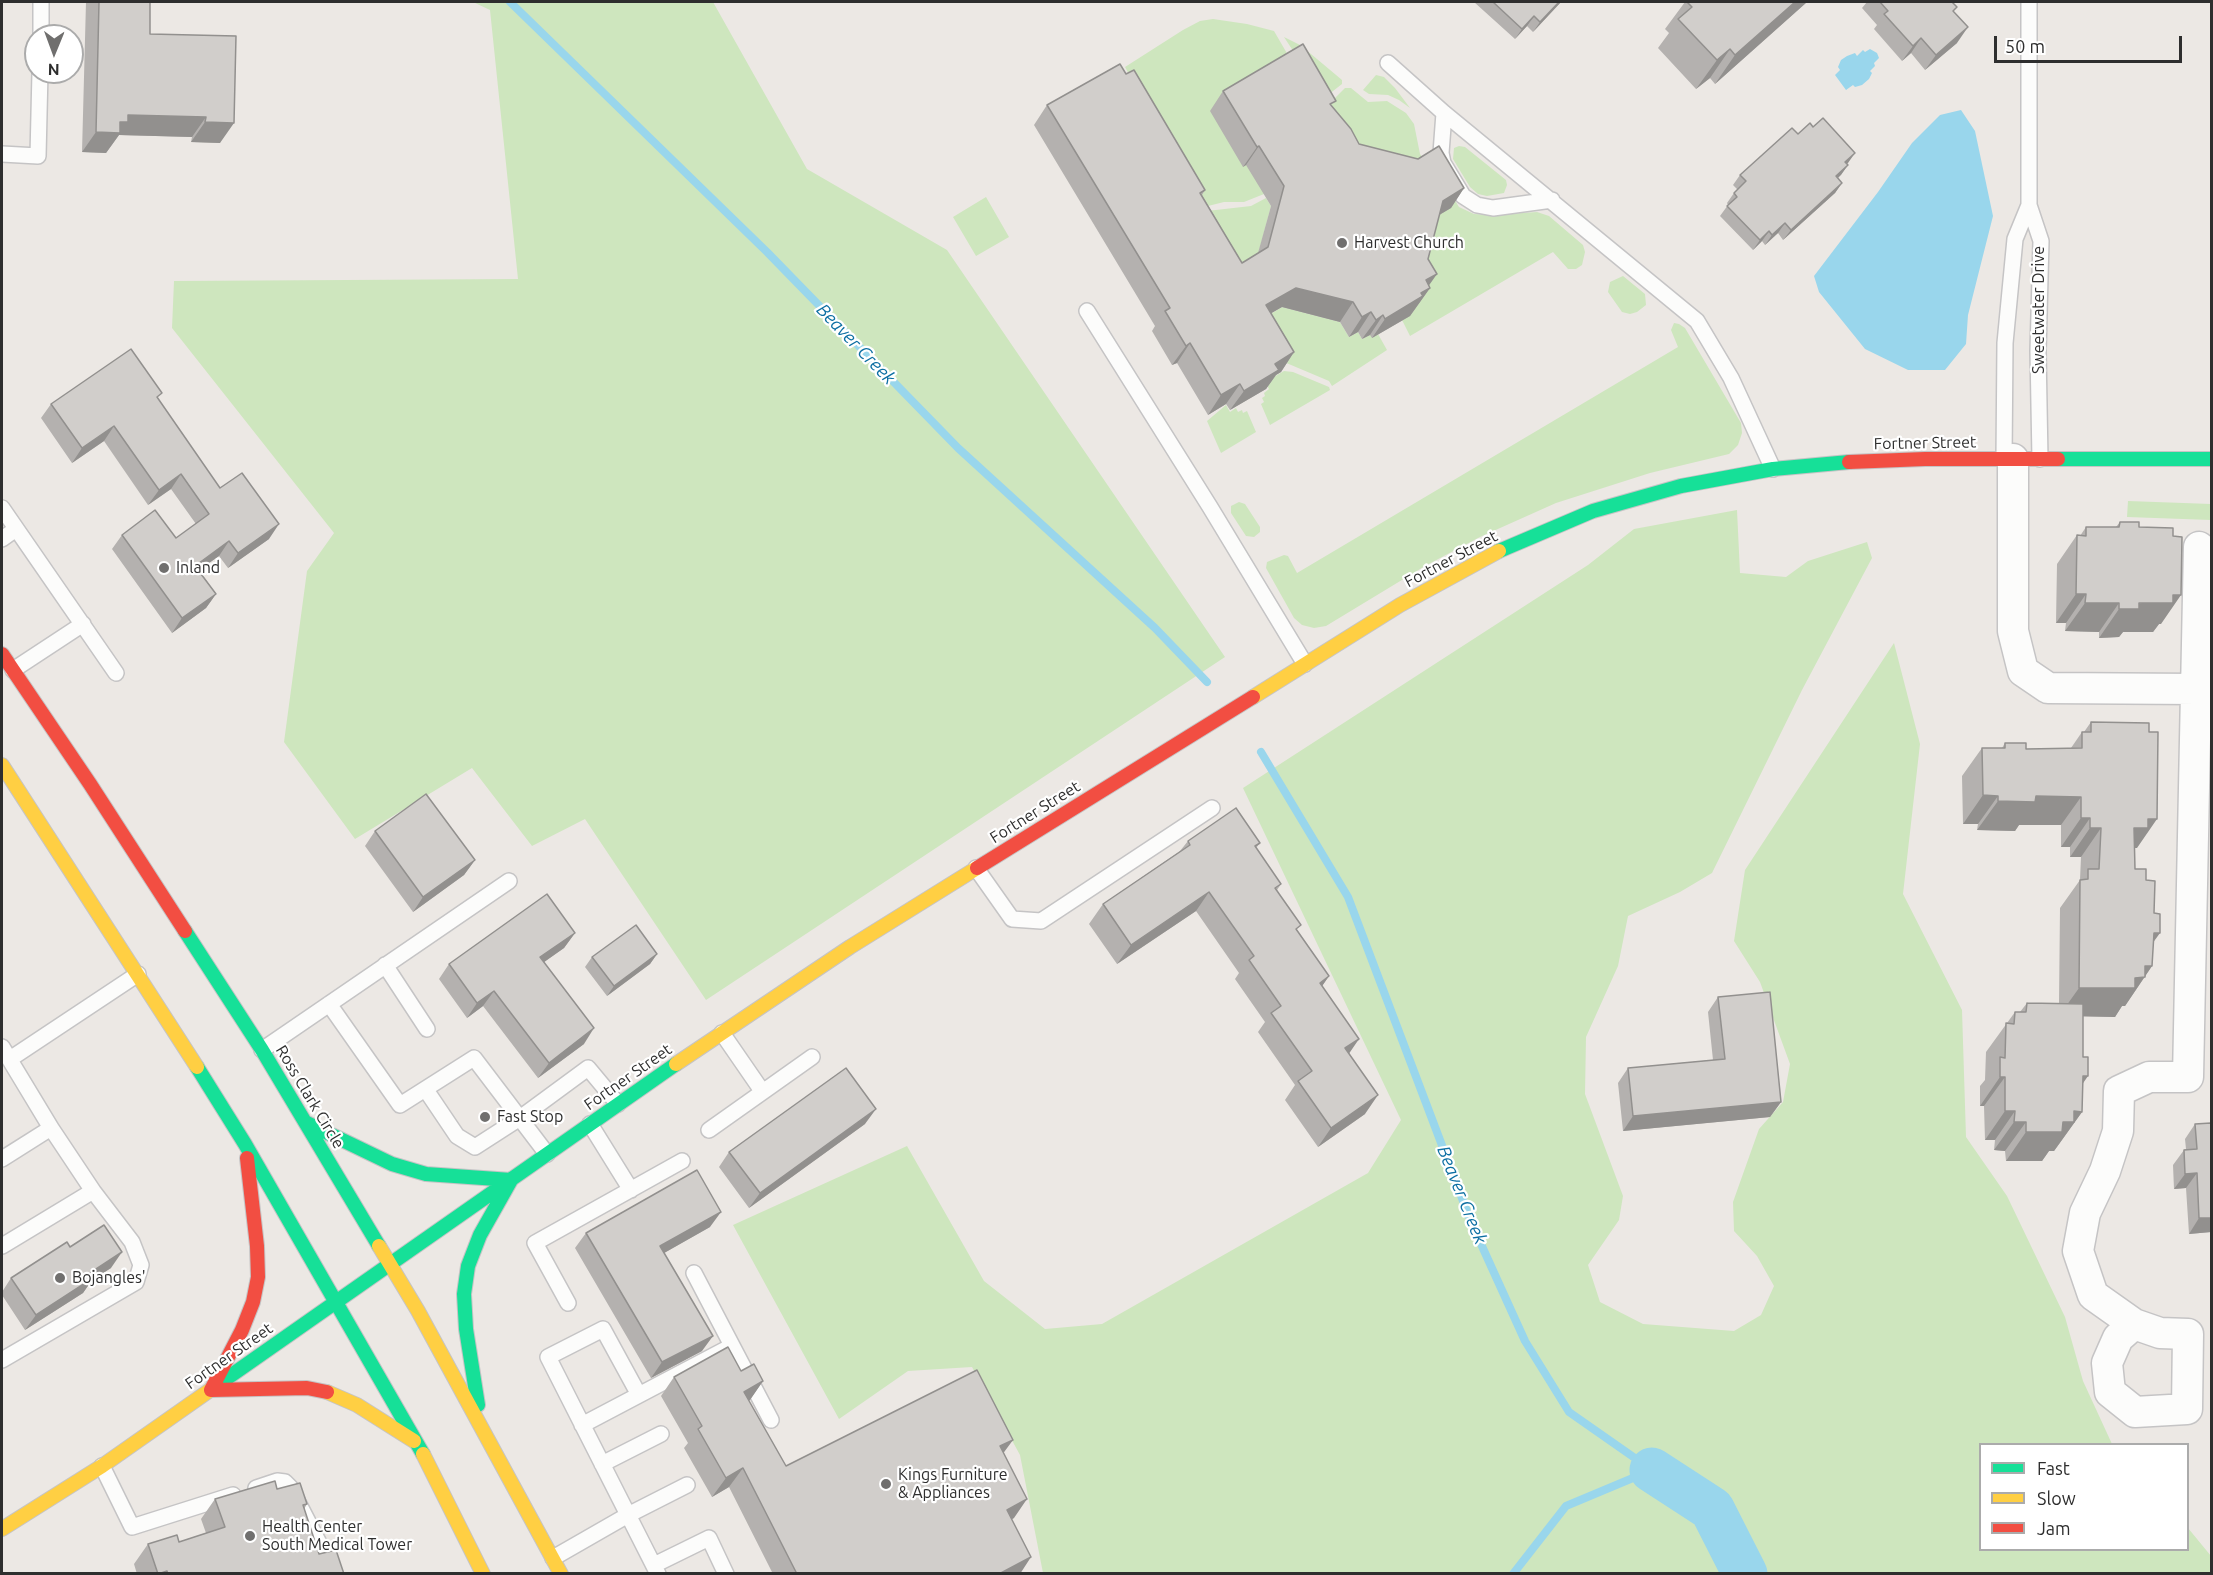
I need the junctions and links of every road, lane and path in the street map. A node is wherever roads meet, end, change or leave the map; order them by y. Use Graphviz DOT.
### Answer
graph roads {
  1 [pos="41,2"];
  2 [pos="2029,2"];
  3 [pos="41,24"];
  4 [pos="1388,63"];
  5 [pos="40,84"];
  6 [pos="1444,113"];
  7 [pos="2,154"];
  8 [pos="1552,200"];
  9 [pos="2029,205"];
  10 [pos="1087,311"];
  11 [pos="2019,459"];
  12 [pos="2211,459"];
  13 [pos="1773,468"];
  14 [pos="2,508"];
  15 [pos="16,529"];
  16 [pos="2,539"];
  17 [pos="2199,547"];
  18 [pos="83,624"];
  19 [pos="2,654"];
  20 [pos="1305,664"];
  21 [pos="13,670"];
  22 [pos="116,673"];
  23 [pos="2196,689"];
  24 [pos="2,765"];
  25 [pos="1212,808"];
  26 [pos="976,868"];
  27 [pos="509,881"];
  28 [pos="385,965"];
  29 [pos="138,974"];
  30 [pos="329,1004"];
  31 [pos="427,1029"];
  32 [pos="722,1033"];
  33 [pos="262,1050"];
  34 [pos="6,1053"];
  35 [pos="812,1057"];
  36 [pos="426,1090"];
  37 [pos="762,1092"];
  38 [pos="618,1104"];
  39 [pos="520,1118"];
  40 [pos="307,1123"];
  41 [pos="590,1124"];
  42 [pos="51,1128"];
  43 [pos="709,1130"];
  44 [pos="245,1144"];
  45 [pos="547,1154"];
  46 [pos="2,1159"];
  47 [pos="682,1161"];
  48 [pos="510,1180"];
  49 [pos="631,1190"];
  50 [pos="93,1191"];
  51 [pos="2,1246"];
  52 [pos="390,1264"];
  53 [pos="693,1273"];
  54 [pos="337,1301"];
  55 [pos="568,1303"];
  56 [pos="2134,1324"];
  57 [pos="732,1346"];
  58 [pos="2,1360"];
  59 [pos="211,1390"];
  60 [pos="639,1395"];
  61 [pos="771,1420"];
  62 [pos="582,1425"];
  63 [pos="482,1426"];
  64 [pos="661,1434"];
  65 [pos="418,1444"];
  66 [pos="602,1464"];
  67 [pos="102,1466"];
  68 [pos="687,1485"];
  69 [pos="628,1515"];
  70 [pos="2,1529"];
  71 [pos="553,1558"];
  72 [pos="656,1569"];
  73 [pos="335,1574"];
  74 [pos="483,1574"];
  75 [pos="561,1574"];
  76 [pos="726,1574"];
  1 -- 3 [label="lane"];
  2 -- 9 [label="lane"];
  4 -- 6 [label="lane"];
  5 -- 7 [label="lane"];
  6 -- 8 [label="lane"];
  6 -- 8 [label="lane"];
  8 -- 13 [label="lane"];
  9 -- 11 [label="lane, Sweetwater Drive"];
  9 -- 11 [label="lane, Sweetwater Drive"];
  10 -- 20 [label="lane"];
  11 -- 12 [label="main road, Fortner Street"];
  11 -- 13 [label="main road, Fortner Street"];
  11 -- 23 [label="street"];
  13 -- 20 [label="main road, Fortner Street"];
  14 -- 15 [label="lane"];
  15 -- 16 [label="lane"];
  15 -- 18 [label="lane"];
  17 -- 23 [label="street"];
  18 -- 21 [label="lane"];
  18 -- 22 [label="lane"];
  19 -- 21 [label="main road, Ross Clark Circle"];
  20 -- 26 [label="main road, Fortner Street"];
  21 -- 33 [label="main road, Ross Clark Circle"];
  23 -- 56 [label="street"];
  24 -- 29 [label="main road"];
  25 -- 26 [label="lane"];
  26 -- 32 [label="main road, Fortner Street"];
  27 -- 28 [label="lane"];
  28 -- 30 [label="lane"];
  28 -- 31 [label="lane"];
  29 -- 34 [label="lane"];
  29 -- 44 [label="main road"];
  30 -- 33 [label="lane"];
  30 -- 36 [label="lane"];
  32 -- 37 [label="lane"];
  32 -- 38 [label="main road, Fortner Street"];
  33 -- 40 [label="main road, Ross Clark Circle"];
  34 -- 42 [label="lane"];
  35 -- 37 [label="lane"];
  36 -- 39 [label="lane"];
  36 -- 39 [label="lane"];
  37 -- 43 [label="lane"];
  38 -- 39 [label="lane"];
  38 -- 41 [label="main road, Fortner Street"];
  39 -- 45 [label="lane"];
  40 -- 48 [label="main road"];
  40 -- 52 [label="main road, Ross Clark Circle"];
  41 -- 45 [label="main road, Fortner Street"];
  41 -- 49 [label="lane"];
  42 -- 46 [label="lane"];
  42 -- 50 [label="lane"];
  44 -- 54 [label="main road"];
  44 -- 59 [label="main road"];
  45 -- 48 [label="main road, Fortner Street"];
  47 -- 49 [label="lane"];
  48 -- 52 [label="main road, Fortner Street"];
  48 -- 63 [label="main road"];
  49 -- 55 [label="lane"];
  50 -- 51 [label="lane"];
  50 -- 58 [label="lane"];
  52 -- 54 [label="main road, Fortner Street"];
  52 -- 63 [label="main road, Ross Clark Circle"];
  53 -- 57 [label="lane"];
  54 -- 59 [label="main road, Fortner Street"];
  54 -- 65 [label="main road"];
  57 -- 60 [label="lane"];
  57 -- 61 [label="lane"];
  59 -- 65 [label="main road"];
  59 -- 67 [label="main road, Fortner Street"];
  60 -- 62 [label="lane"];
  60 -- 62 [label="lane"];
  62 -- 66 [label="lane"];
  63 -- 71 [label="main road, Ross Clark Circle"];
  64 -- 66 [label="lane"];
  65 -- 74 [label="main road"];
  66 -- 69 [label="lane"];
  67 -- 70 [label="main road, Fortner Street"];
  67 -- 73 [label="lane"];
  68 -- 69 [label="lane"];
  69 -- 71 [label="lane"];
  69 -- 72 [label="lane"];
  71 -- 75 [label="main road, Ross Clark Circle"];
  72 -- 76 [label="lane"];
}
